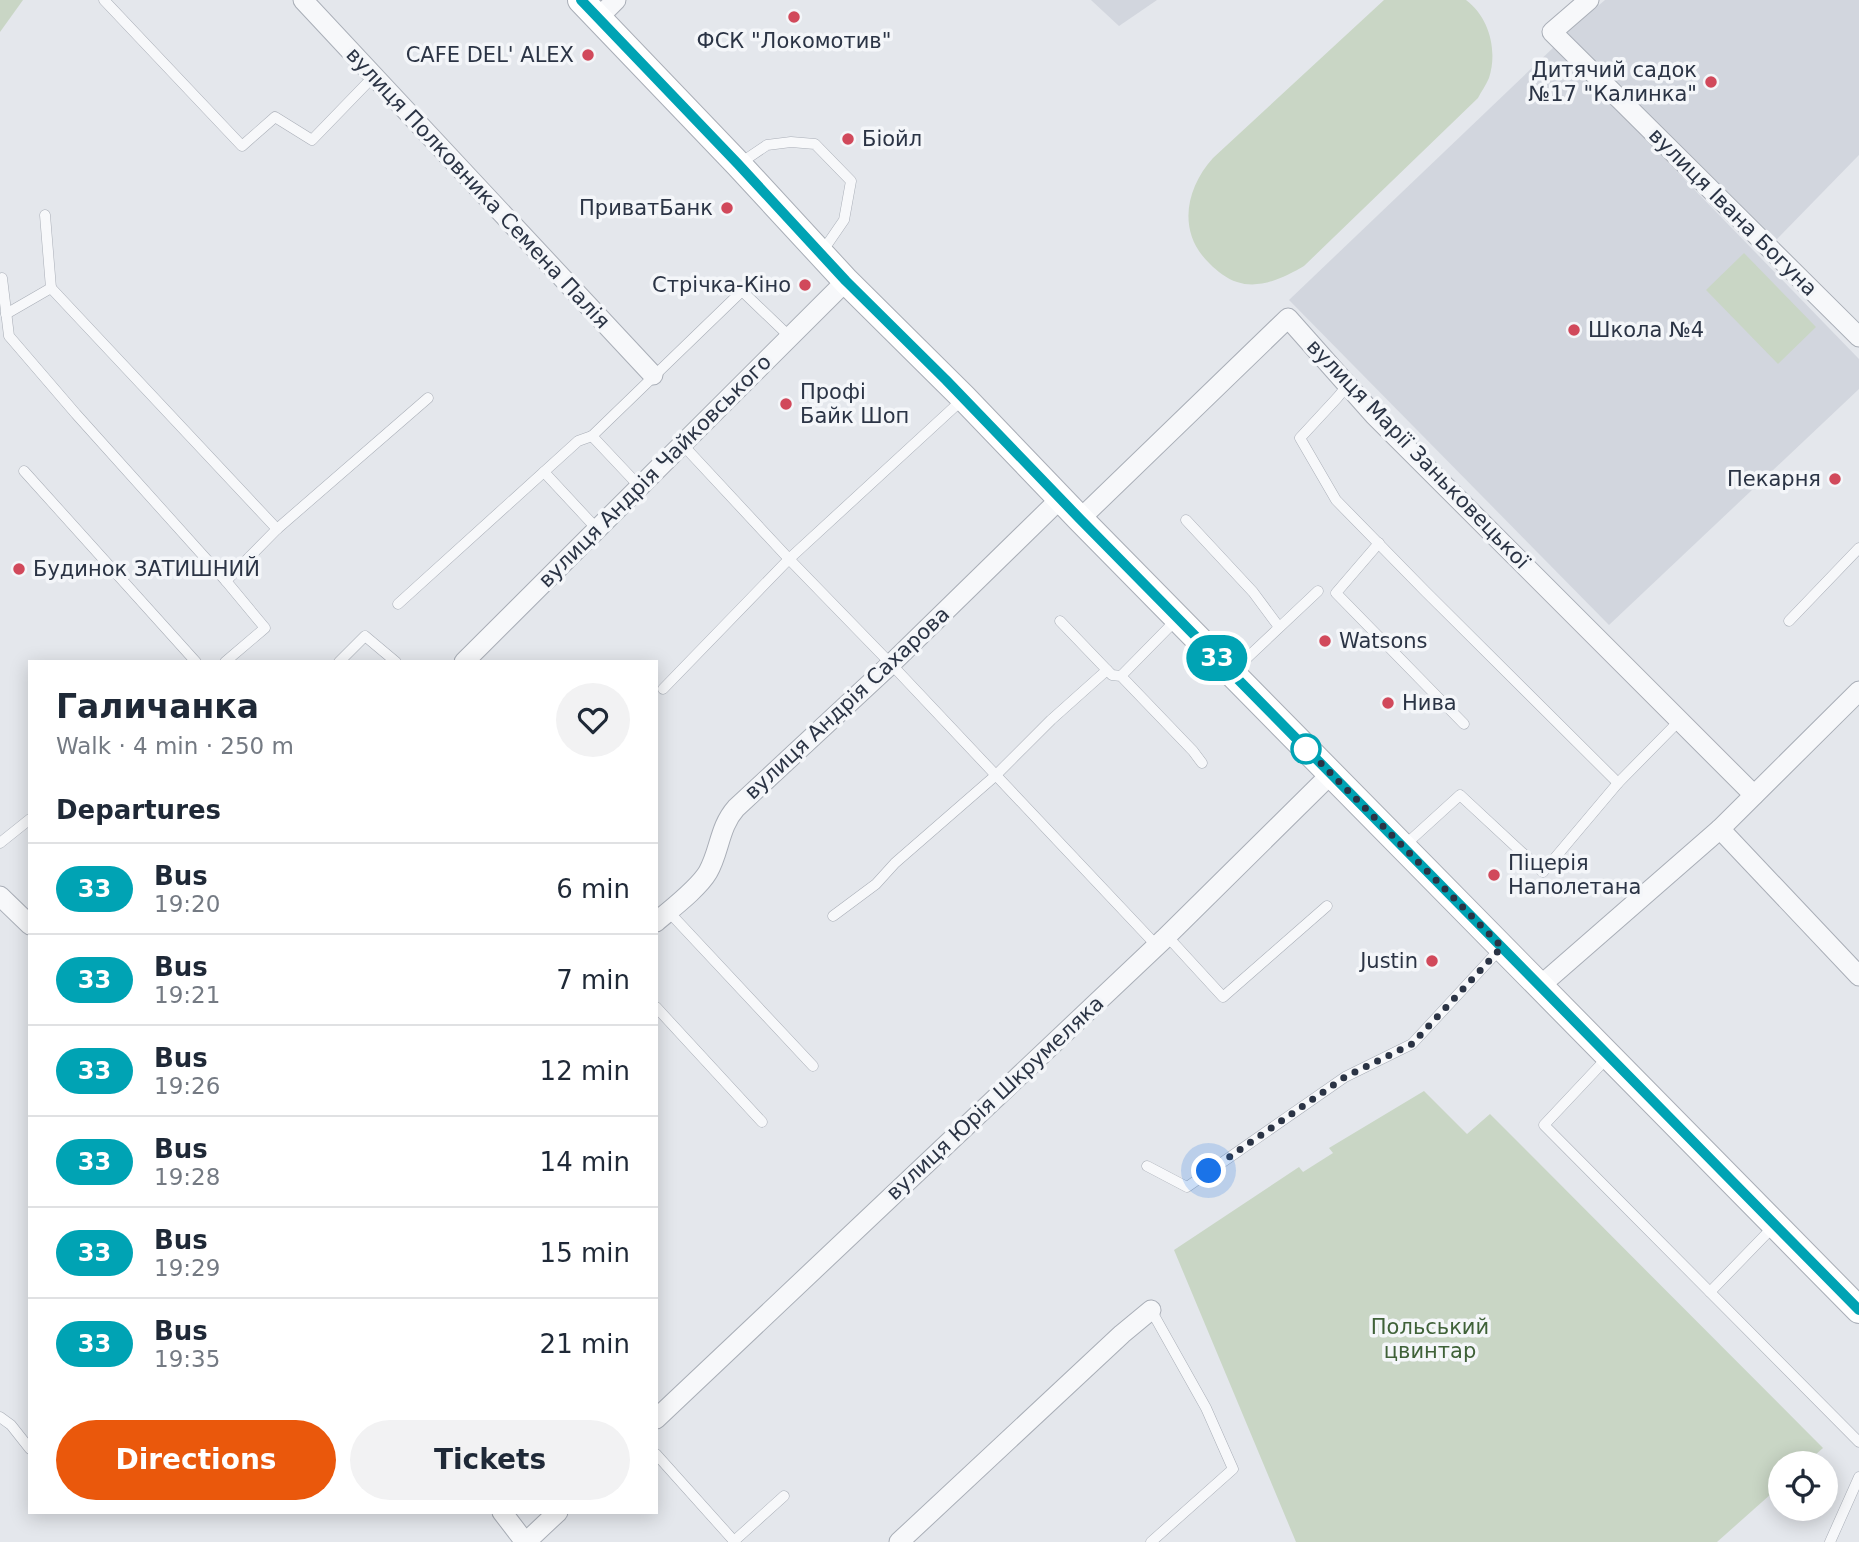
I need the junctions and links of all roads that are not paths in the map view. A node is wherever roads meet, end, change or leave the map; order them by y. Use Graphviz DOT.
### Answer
graph roads {
  1 [pos="104,0"];
  2 [pos="303,0"];
  3 [pos="1589,0"];
  4 [pos="598,6"];
  5 [pos="373,77"];
  6 [pos="738,164"];
  7 [pos="46,215"];
  8 [pos="820,253"];
  9 [pos="2,278"];
  10 [pos="846,281"];
  11 [pos="51,288"];
  12 [pos="6,314"];
  13 [pos="790,337"];
  14 [pos="1859,337"];
  15 [pos="5,338"];
  16 [pos="653,375"];
  17 [pos="1347,386"];
  18 [pos="428,398"];
  19 [pos="964,398"];
  20 [pos="592,436"];
  21 [pos="682,444"];
  22 [pos="24,471"];
  23 [pos="544,472"];
  24 [pos="640,486"];
  25 [pos="1060,499"];
  26 [pos="1080,519"];
  27 [pos="1186,520"];
  28 [pos="277,528"];
  29 [pos="597,529"];
  30 [pos="1379,543"];
  31 [pos="1859,548"];
  32 [pos="789,559"];
  33 [pos="226,581"];
  34 [pos="1318,591"];
  35 [pos="398,604"];
  36 [pos="1178,618"];
  37 [pos="1060,621"];
  38 [pos="1789,621"];
  39 [pos="1279,627"];
  40 [pos="193,660"];
  41 [pos="227,660"];
  42 [pos="340,660"];
  43 [pos="394,660"];
  44 [pos="466,660"];
  45 [pos="891,664"];
  46 [pos="1107,670"];
  47 [pos="1231,673"];
  48 [pos="1121,676"];
  49 [pos="663,689"];
  50 [pos="1859,691"];
  51 [pos="1680,720"];
  52 [pos="1464,724"];
  53 [pos="1202,763"];
  54 [pos="1331,774"];
  55 [pos="995,776"];
  56 [pos="1618,783"];
  57 [pos="1754,795"];
  58 [pos="28,821"];
  59 [pos="1720,829"];
  60 [pos="0,843"];
  61 [pos="1403,847"];
  62 [pos="0,896"];
  63 [pos="1327,906"];
  64 [pos="660,916"];
  65 [pos="833,916"];
  66 [pos="28,923"];
  67 [pos="1162,941"];
  68 [pos="1502,947"];
  69 [pos="1859,976"];
  70 [pos="1540,986"];
  71 [pos="658,1009"];
  72 [pos="1609,1056"];
  73 [pos="813,1066"];
  74 [pos="762,1122"];
  75 [pos="1147,1166"];
  76 [pos="1775,1225"];
  77 [pos="1710,1292"];
  78 [pos="1151,1310"];
  79 [pos="1859,1310"];
  80 [pos="658,1417"];
  81 [pos="0,1418"];
  82 [pos="1859,1442"];
  83 [pos="28,1447"];
  84 [pos="658,1456"];
  85 [pos="1859,1477"];
  86 [pos="783,1496"];
  87 [pos="504,1514"];
  88 [pos="556,1514"];
  89 [pos="526,1542"];
  90 [pos="733,1542"];
  91 [pos="899,1542"];
  92 [pos="1151,1542"];
  93 [pos="1830,1542"];
  1 -- 5 [label="lane"];
  2 -- 5 [label="street, вулиця Полковника Семена Палія"];
  3 -- 14 [label="street, вулиця Івана Богуна"];
  4 -- 6 [label="street"];
  5 -- 16 [label="street, вулиця Полковника Семена Палія"];
  6 -- 8 [label="street"];
  6 -- 8 [label="lane"];
  7 -- 11 [label="lane"];
  8 -- 10 [label="street"];
  9 -- 12 [label="lane"];
  10 -- 13 [label="street, вулиця Андрія Чайковського"];
  10 -- 19 [label="street"];
  11 -- 12 [label="lane"];
  11 -- 28 [label="lane"];
  12 -- 15 [label="lane"];
  13 -- 16 [label="lane"];
  13 -- 21 [label="street, вулиця Андрія Чайковського"];
  15 -- 33 [label="lane"];
  16 -- 20 [label="lane"];
  17 -- 26 [label="street, вулиця Марії Заньковецької"];
  17 -- 30 [label="lane"];
  17 -- 51 [label="street, вулиця Марії Заньковецької"];
  18 -- 28 [label="lane"];
  19 -- 25 [label="street"];
  19 -- 32 [label="lane"];
  20 -- 23 [label="lane"];
  20 -- 24 [label="lane"];
  21 -- 24 [label="street, вулиця Андрія Чайковського"];
  21 -- 32 [label="lane"];
  22 -- 40 [label="lane"];
  23 -- 29 [label="lane"];
  23 -- 35 [label="lane"];
  24 -- 29 [label="street, вулиця Андрія Чайковського"];
  25 -- 26 [label="street"];
  25 -- 45 [label="street, вулиця Андрія Сахарова"];
  26 -- 36 [label="street"];
  27 -- 39 [label="lane"];
  28 -- 33 [label="lane"];
  29 -- 44 [label="street, вулиця Андрія Чайковського"];
  30 -- 52 [label="lane"];
  30 -- 56 [label="lane"];
  31 -- 38 [label="lane"];
  32 -- 45 [label="lane"];
  32 -- 49 [label="lane"];
  33 -- 41 [label="lane"];
  34 -- 39 [label="lane"];
  36 -- 47 [label="street"];
  36 -- 48 [label="lane"];
  37 -- 46 [label="lane"];
  39 -- 47 [label="lane"];
  42 -- 43 [label="lane"];
  45 -- 55 [label="lane"];
  45 -- 64 [label="street, вулиця Андрія Сахарова"];
  46 -- 48 [label="lane"];
  46 -- 55 [label="lane"];
  47 -- 54 [label="street"];
  48 -- 53 [label="lane"];
  50 -- 57 [label="street"];
  51 -- 56 [label="lane"];
  51 -- 57 [label="street, вулиця Марії Заньковецької"];
  54 -- 61 [label="street"];
  54 -- 67 [label="street, вулиця Юрія Шкрумеляка"];
  55 -- 65 [label="lane"];
  55 -- 67 [label="lane"];
  56 -- 61 [label="lane"];
  57 -- 59 [label="street"];
  58 -- 60 [label="lane"];
  59 -- 69 [label="street"];
  59 -- 70 [label="street"];
  61 -- 68 [label="street"];
  62 -- 66 [label="street"];
  63 -- 67 [label="lane"];
  64 -- 73 [label="lane"];
  67 -- 80 [label="street, вулиця Юрія Шкрумеляка"];
  68 -- 70 [label="street"];
  68 -- 75 [label="lane"];
  70 -- 72 [label="street"];
  71 -- 74 [label="lane"];
  72 -- 76 [label="street"];
  72 -- 77 [label="lane"];
  76 -- 77 [label="lane"];
  76 -- 79 [label="street"];
  77 -- 82 [label="lane"];
  78 -- 91 [label="street"];
  78 -- 92 [label="lane"];
  81 -- 83 [label="lane"];
  84 -- 90 [label="lane"];
  85 -- 93 [label="lane"];
  86 -- 90 [label="lane"];
  87 -- 89 [label="street"];
  88 -- 89 [label="street"];
}
